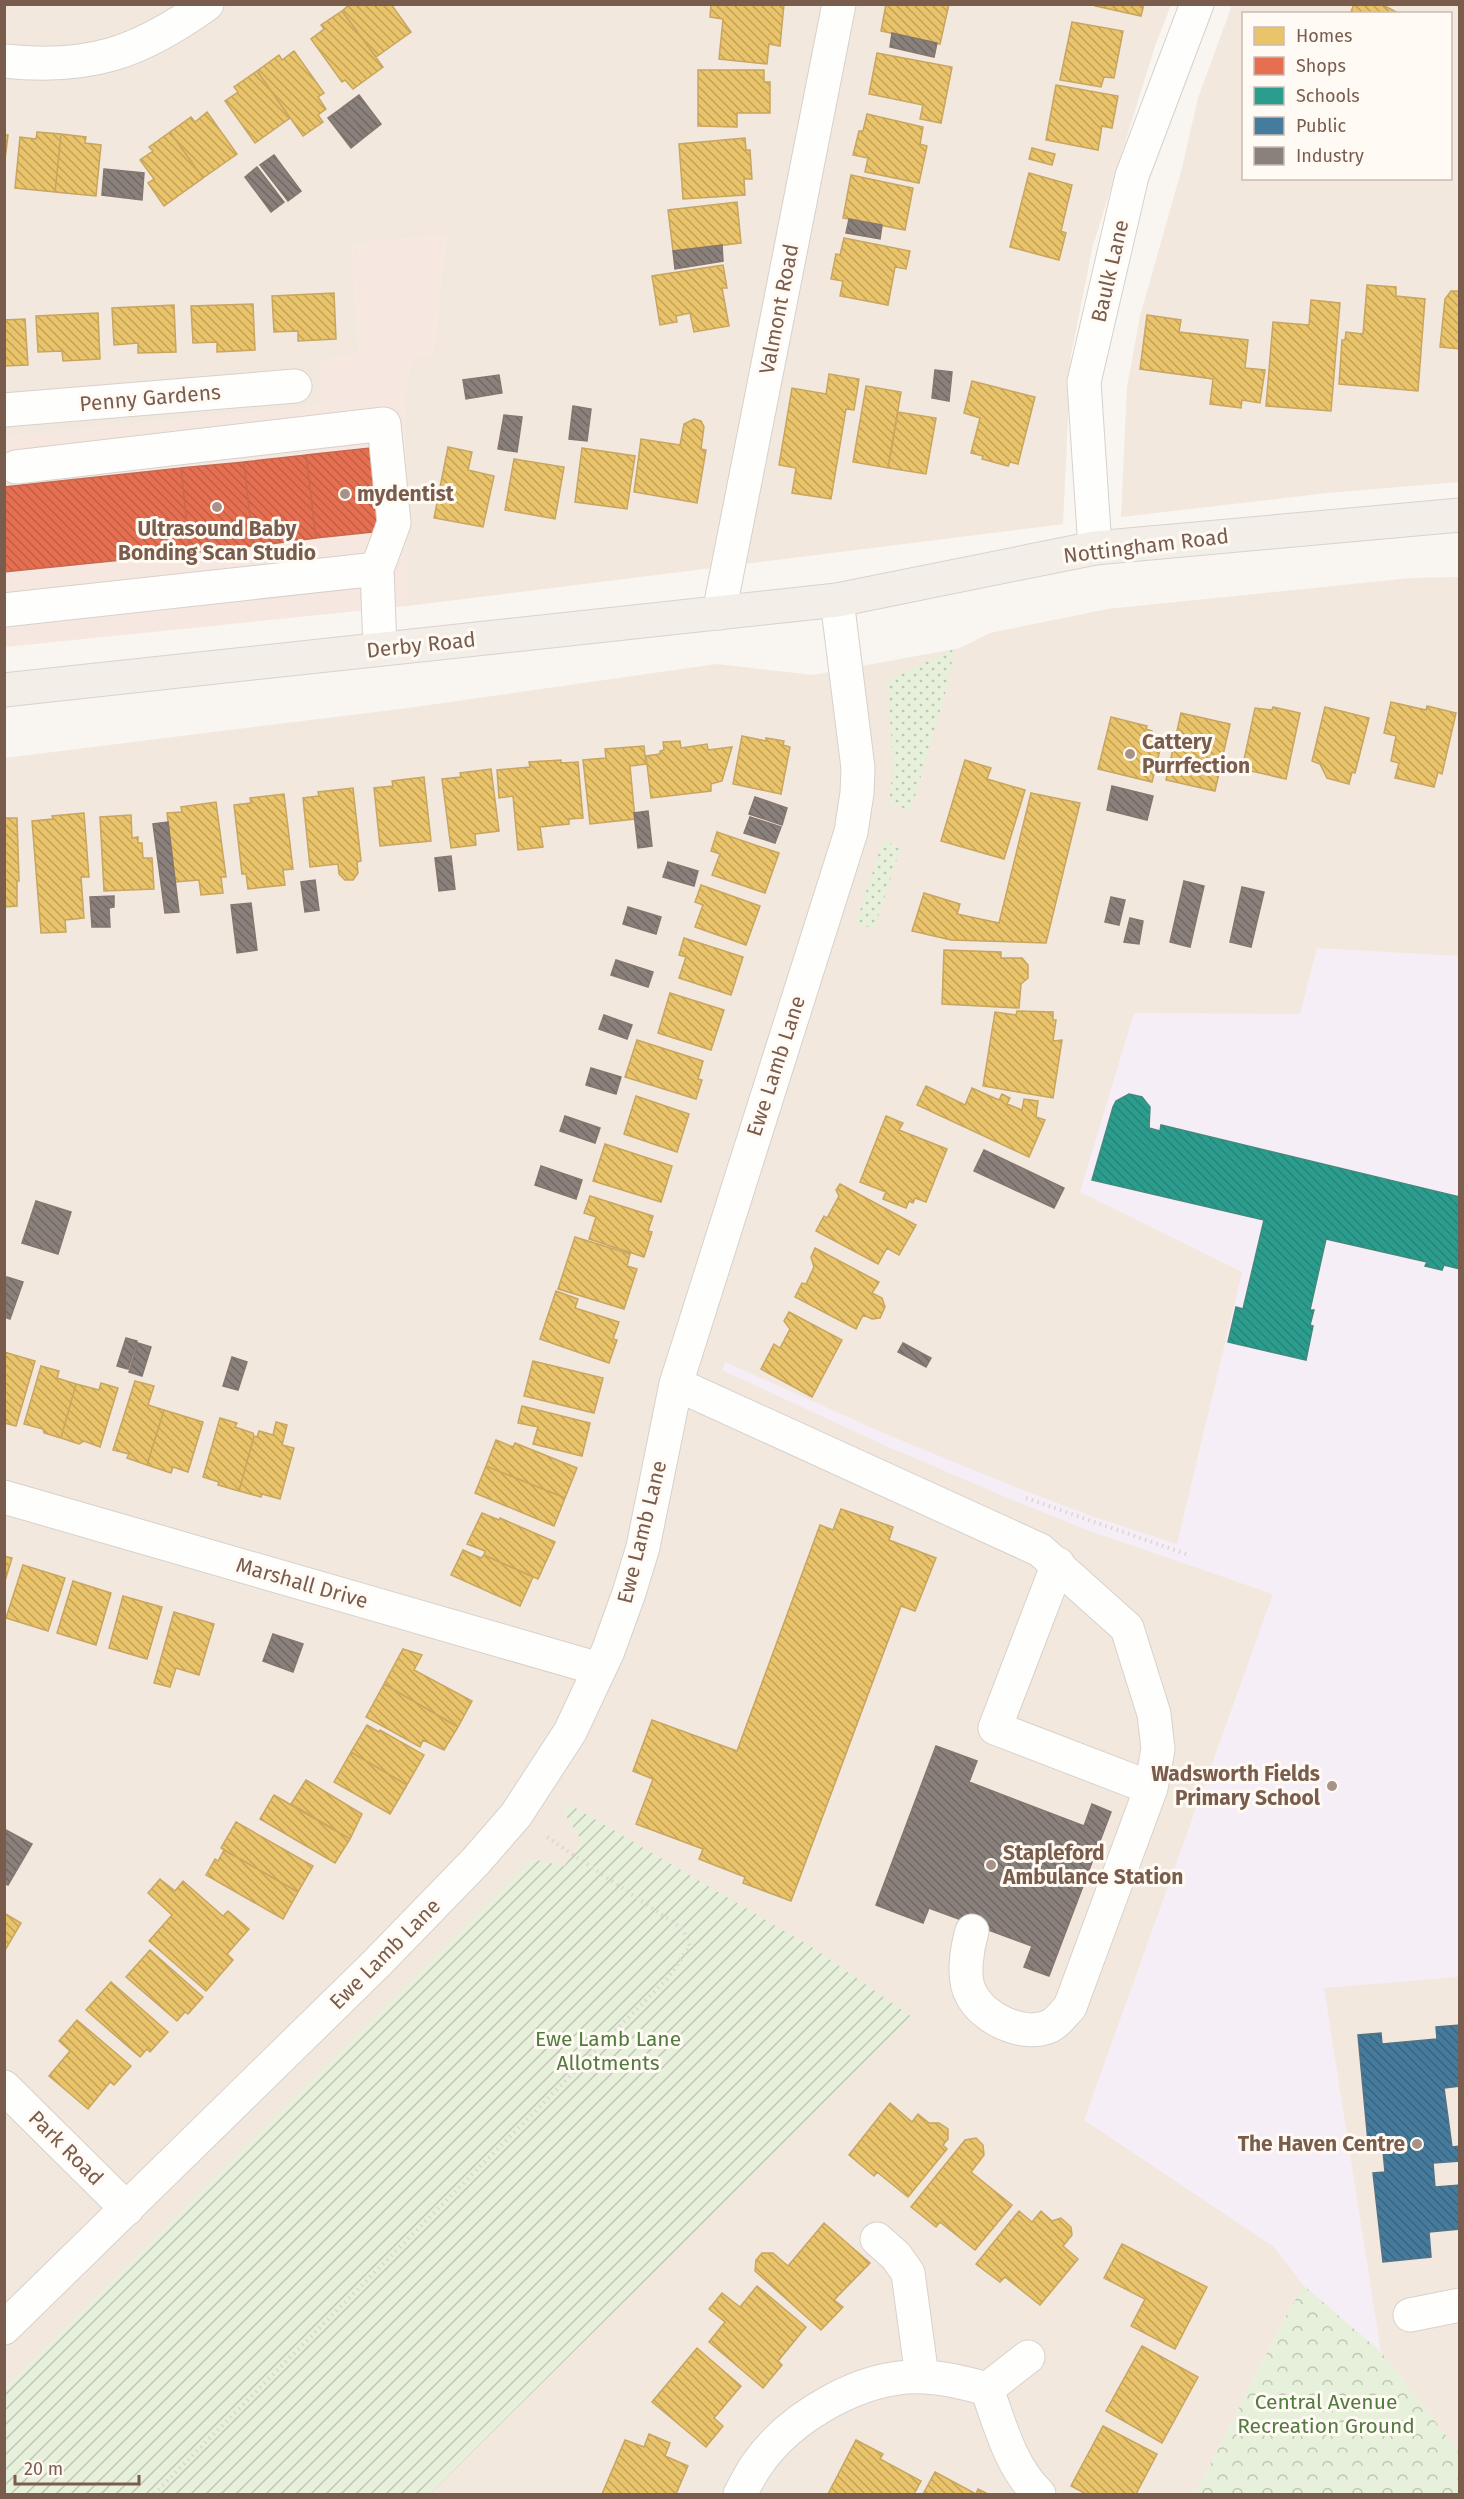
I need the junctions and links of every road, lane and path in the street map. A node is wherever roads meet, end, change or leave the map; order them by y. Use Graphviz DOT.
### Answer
graph roads {
  1 [pos="207,4"];
  2 [pos="838,4"];
  3 [pos="1197,4"];
  4 [pos="4,61"];
  5 [pos="294,386"];
  6 [pos="4,410"];
  7 [pos="16,467"];
  8 [pos="1460,515"];
  9 [pos="1095,548"];
  10 [pos="377,569"];
  11 [pos="837,600"];
  12 [pos="4,610"];
  13 [pos="719,613"];
  14 [pos="380,649"];
  15 [pos="4,690"];
  16 [pos="676,1384"];
  17 [pos="4,1497"];
  18 [pos="1058,1564"];
  19 [pos="599,1669"];
  20 [pos="1151,1788"];
  21 [pos="572,1854"];
  22 [pos="972,1931"];
  23 [pos="4,2087"];
  24 [pos="127,2209"];
  25 [pos="877,2239"];
  26 [pos="1460,2305"];
  27 [pos="1410,2314"];
  28 [pos="4,2328"];
  29 [pos="1028,2356"];
  30 [pos="922,2377"];
  31 [pos="987,2389"];
  32 [pos="154,2494"];
  33 [pos="740,2494"];
  34 [pos="1040,2494"];
  1 -- 4 [label="street"];
  2 -- 13 [label="street, Valmont Road"];
  3 -- 9 [label="street, Baulk Lane"];
  5 -- 6 [label="street, Penny Gardens"];
  7 -- 10 [label="street"];
  8 -- 9 [label="main road, Nottingham Road"];
  9 -- 11 [label="main road, Nottingham Road"];
  10 -- 12 [label="street"];
  10 -- 14 [label="street"];
  11 -- 13 [label="main road, Derby Road"];
  11 -- 16 [label="street, Ewe Lamb Lane"];
  13 -- 14 [label="main road, Derby Road"];
  14 -- 15 [label="main road, Derby Road"];
  16 -- 18 [label="street"];
  16 -- 19 [label="street, Ewe Lamb Lane"];
  17 -- 19 [label="street, Marshall Drive"];
  18 -- 20 [label="street"];
  18 -- 20 [label="street"];
  19 -- 24 [label="street, Ewe Lamb Lane"];
  20 -- 22 [label="street"];
  21 -- 32 [label="path"];
  23 -- 24 [label="street, Park Road"];
  24 -- 28 [label="street, Ewe Lamb Lane"];
  25 -- 30 [label="street"];
  26 -- 27 [label="street"];
  29 -- 31 [label="street"];
  30 -- 31 [label="street"];
  30 -- 33 [label="street"];
  31 -- 34 [label="street"];
}
